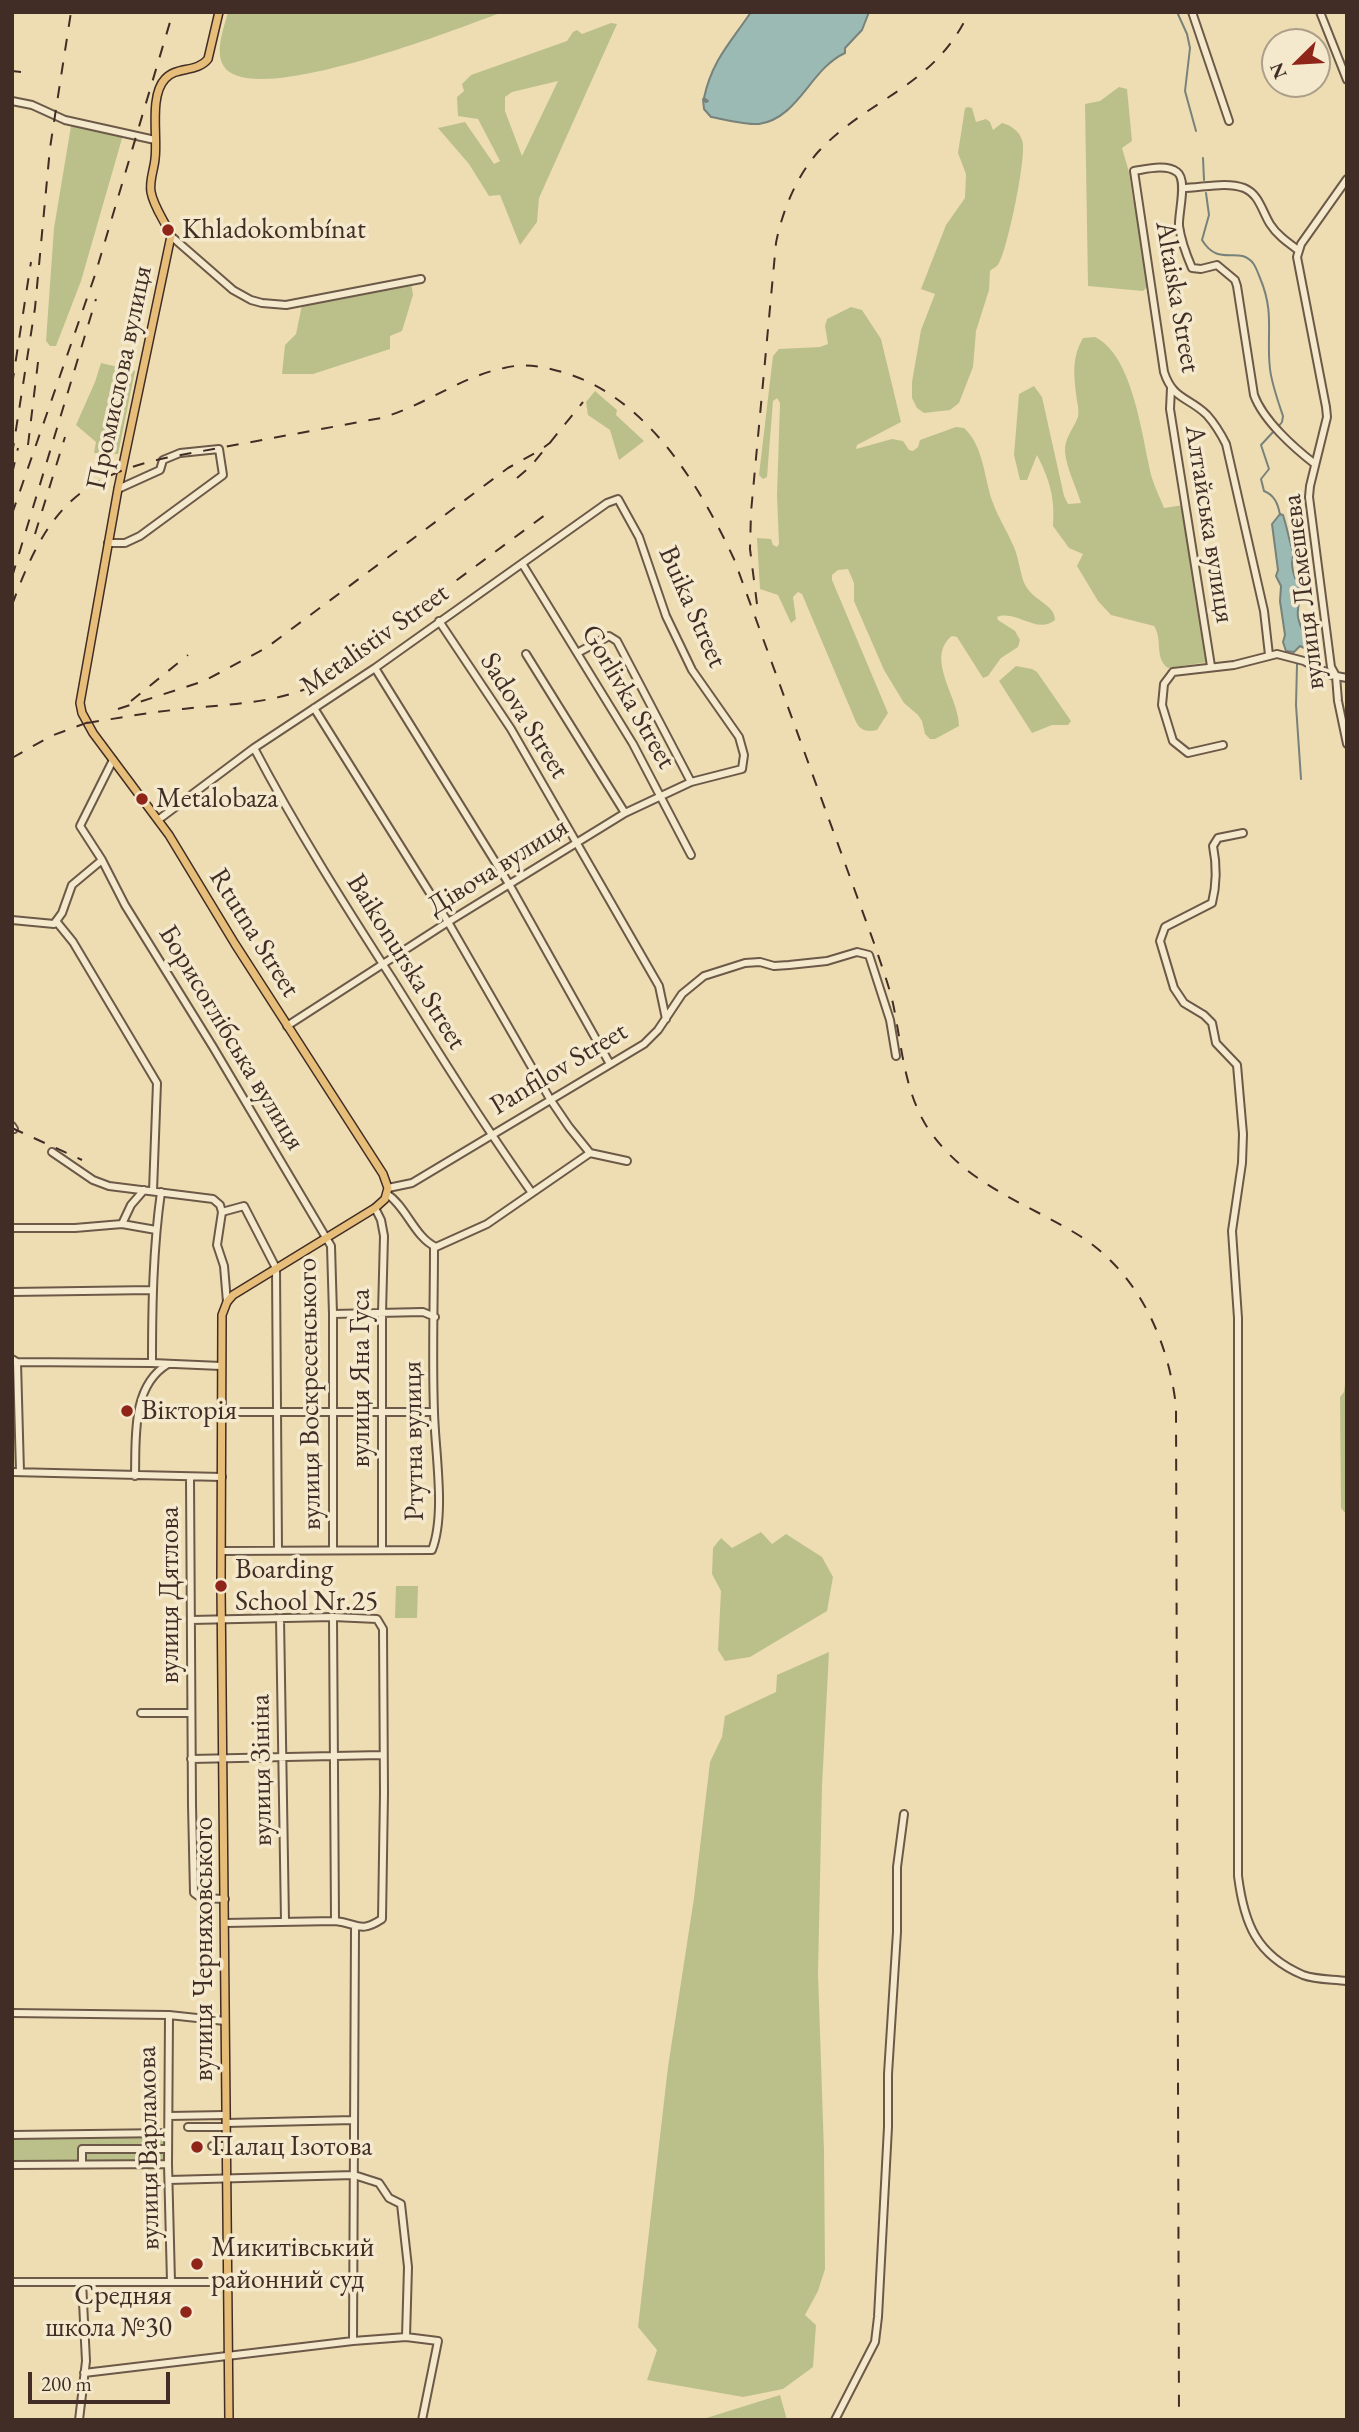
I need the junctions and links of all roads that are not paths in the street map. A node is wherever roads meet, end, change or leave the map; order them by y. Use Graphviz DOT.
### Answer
graph roads {
  1 [pos="219,12"];
  2 [pos="1192,12"];
  3 [pos="1320,12"];
  4 [pos="1347,80"];
  5 [pos="12,100"];
  6 [pos="1229,121"];
  7 [pos="155,140"];
  8 [pos="1347,179"];
  9 [pos="1182,188"];
  10 [pos="171,236"];
  11 [pos="1298,250"];
  12 [pos="421,279"];
  13 [pos="1171,388"];
  14 [pos="1315,464"];
  15 [pos="118,489"];
  16 [pos="618,499"];
  17 [pos="108,543"];
  18 [pos="523,565"];
  19 [pos="439,621"];
  20 [pos="579,652"];
  21 [pos="526,654"];
  22 [pos="1269,655"];
  23 [pos="1211,666"];
  24 [pos="375,668"];
  25 [pos="1336,676"];
  26 [pos="1347,678"];
  27 [pos="80,703"];
  28 [pos="314,708"];
  29 [pos="1347,744"];
  30 [pos="1223,745"];
  31 [pos="254,748"];
  32 [pos="113,760"];
  33 [pos="742,769"];
  34 [pos="691,782"];
  35 [pos="661,796"];
  36 [pos="625,813"];
  37 [pos="158,820"];
  38 [pos="1243,834"];
  39 [pos="576,844"];
  40 [pos="691,855"];
  41 [pos="102,860"];
  42 [pos="509,884"];
  43 [pos="12,920"];
  44 [pos="55,922"];
  45 [pos="448,922"];
  46 [pos="382,964"];
  47 [pos="666,1019"];
  48 [pos="287,1026"];
  49 [pos="896,1056"];
  50 [pos="610,1065"];
  51 [pos="550,1100"];
  52 [pos="491,1135"];
  53 [pos="52,1152"];
  54 [pos="590,1153"];
  55 [pos="627,1161"];
  56 [pos="144,1190"];
  57 [pos="153,1191"];
  58 [pos="388,1191"];
  59 [pos="161,1192"];
  60 [pos="532,1193"];
  61 [pos="375,1208"];
  62 [pos="222,1212"];
  63 [pos="122,1224"];
  64 [pos="12,1228"];
  65 [pos="156,1230"];
  66 [pos="327,1237"];
  67 [pos="435,1247"];
  68 [pos="276,1268"];
  69 [pos="152,1290"];
  70 [pos="12,1292"];
  71 [pos="227,1302"];
  72 [pos="333,1314"];
  73 [pos="382,1314"];
  74 [pos="435,1317"];
  75 [pos="15,1360"];
  76 [pos="152,1363"];
  77 [pos="168,1364"];
  78 [pos="221,1366"];
  79 [pos="277,1410"];
  80 [pos="332,1411"];
  81 [pos="382,1411"];
  82 [pos="222,1412"];
  83 [pos="434,1412"];
  84 [pos="16,1472"];
  85 [pos="135,1476"];
  86 [pos="222,1477"];
  87 [pos="190,1478"];
  88 [pos="278,1550"];
  89 [pos="333,1550"];
  90 [pos="382,1550"];
  91 [pos="222,1551"];
  92 [pos="333,1617"];
  93 [pos="222,1618"];
  94 [pos="280,1618"];
  95 [pos="191,1620"];
  96 [pos="141,1713"];
  97 [pos="191,1713"];
  98 [pos="382,1755"];
  99 [pos="334,1757"];
  100 [pos="224,1758"];
  101 [pos="191,1759"];
  102 [pos="282,1759"];
  103 [pos="904,1814"];
  104 [pos="225,1899"];
  105 [pos="285,1921"];
  106 [pos="335,1921"];
  107 [pos="225,1923"];
  108 [pos="355,1928"];
  109 [pos="1347,1981"];
  110 [pos="12,2013"];
  111 [pos="169,2015"];
  112 [pos="225,2021"];
  113 [pos="169,2116"];
  114 [pos="354,2120"];
  115 [pos="226,2121"];
  116 [pos="188,2127"];
  117 [pos="168,2133"];
  118 [pos="12,2135"];
  119 [pos="212,2146"];
  120 [pos="226,2146"];
  121 [pos="168,2149"];
  122 [pos="82,2164"];
  123 [pos="168,2164"];
  124 [pos="12,2165"];
  125 [pos="354,2175"];
  126 [pos="226,2178"];
  127 [pos="169,2180"];
  128 [pos="227,2281"];
  129 [pos="12,2282"];
  130 [pos="82,2282"];
  131 [pos="171,2282"];
  132 [pos="406,2337"];
  133 [pos="353,2341"];
  134 [pos="228,2357"];
  135 [pos="84,2372"];
  136 [pos="79,2420"];
  137 [pos="229,2420"];
  138 [pos="422,2420"];
  139 [pos="835,2420"];
  1 -- 7 [label="main road, Промислова вулиця"];
  2 -- 6 [label="street"];
  3 -- 4 [label="street"];
  5 -- 7 [label="street"];
  7 -- 10 [label="main road, Промислова вулиця"];
  8 -- 11 [label="street"];
  9 -- 11 [label="street"];
  9 -- 13 [label="street, Altaiska Street"];
  9 -- 14 [label="street"];
  10 -- 12 [label="street"];
  10 -- 15 [label="main road, Промислова вулиця"];
  11 -- 14 [label="street, вулиця Лемешєва"];
  13 -- 22 [label="street, Altaiska Street"];
  13 -- 23 [label="street, Алтайська вулиця"];
  14 -- 25 [label="street, вулиця Лемешєва"];
  15 -- 17 [label="main road, Промислова вулиця"];
  15 -- 17 [label="street"];
  16 -- 18 [label="street, Metalistiv Street"];
  16 -- 33 [label="street, Buika Street"];
  17 -- 27 [label="main road, Промислова вулиця"];
  18 -- 19 [label="street, Metalistiv Street"];
  18 -- 20 [label="street, Gorlivka Street"];
  19 -- 24 [label="street, Metalistiv Street"];
  19 -- 39 [label="street, Sadova Street"];
  20 -- 34 [label="street"];
  20 -- 35 [label="street, Gorlivka Street"];
  21 -- 36 [label="street"];
  22 -- 23 [label="street, Алтайська вулиця"];
  22 -- 25 [label="street, Алтайська вулиця"];
  23 -- 30 [label="street, Алтайська вулиця"];
  24 -- 28 [label="street, Metalistiv Street"];
  24 -- 42 [label="street"];
  25 -- 26 [label="street, Алтайська вулиця"];
  25 -- 29 [label="street, вулиця Лемешєва"];
  27 -- 32 [label="main road, Rtutna Street"];
  28 -- 31 [label="street, Metalistiv Street"];
  28 -- 45 [label="street"];
  31 -- 37 [label="street, Metalistiv Street"];
  31 -- 46 [label="street, Baikonurska Street"];
  32 -- 37 [label="main road, Rtutna Street"];
  32 -- 41 [label="street, Борисоглібська вулиця"];
  33 -- 34 [label="street, Дівоча вулиця"];
  34 -- 35 [label="street, Дівоча вулиця"];
  35 -- 36 [label="street, Дівоча вулиця"];
  35 -- 40 [label="street, Gorlivka Street"];
  36 -- 39 [label="street, Дівоча вулиця"];
  37 -- 48 [label="main road, Rtutna Street"];
  38 -- 109 [label="street"];
  39 -- 42 [label="street, Дівоча вулиця"];
  39 -- 47 [label="street, Sadova Street"];
  41 -- 44 [label="street"];
  41 -- 66 [label="street, Борисоглібська вулиця"];
  42 -- 45 [label="street, Дівоча вулиця"];
  42 -- 50 [label="street"];
  43 -- 44 [label="street"];
  44 -- 57 [label="street"];
  45 -- 46 [label="street, Дівоча вулиця"];
  45 -- 51 [label="street"];
  46 -- 48 [label="street, Дівоча вулиця"];
  46 -- 52 [label="street, Baikonurska Street"];
  47 -- 49 [label="street, Panfilov Street"];
  47 -- 50 [label="street, Panfilov Street"];
  48 -- 58 [label="main road, Rtutna Street"];
  50 -- 51 [label="street, Panfilov Street"];
  51 -- 52 [label="street, Panfilov Street"];
  51 -- 54 [label="street"];
  52 -- 58 [label="street, Panfilov Street"];
  52 -- 60 [label="street, Baikonurska Street"];
  53 -- 56 [label="street"];
  54 -- 55 [label="street"];
  54 -- 60 [label="street"];
  56 -- 57 [label="street"];
  56 -- 63 [label="street"];
  57 -- 59 [label="street"];
  58 -- 61 [label="main road"];
  58 -- 67 [label="street"];
  59 -- 62 [label="street"];
  59 -- 65 [label="street"];
  60 -- 67 [label="street"];
  61 -- 66 [label="main road"];
  61 -- 73 [label="street, вулиця Яна Гуса"];
  62 -- 68 [label="street"];
  62 -- 71 [label="street"];
  63 -- 64 [label="street"];
  63 -- 65 [label="street"];
  65 -- 69 [label="street"];
  66 -- 68 [label="main road"];
  66 -- 72 [label="street, вулиця Воскресенського"];
  67 -- 74 [label="street, Ртутна вулиця"];
  68 -- 71 [label="main road"];
  68 -- 79 [label="street"];
  69 -- 70 [label="street"];
  69 -- 76 [label="street"];
  71 -- 78 [label="main road, вулиця Черняховського"];
  72 -- 73 [label="street"];
  72 -- 80 [label="street, вулиця Воскресенського"];
  73 -- 74 [label="street"];
  73 -- 81 [label="street, вулиця Яна Гуса"];
  74 -- 83 [label="street, Ртутна вулиця"];
  75 -- 76 [label="street"];
  75 -- 84 [label="street"];
  76 -- 77 [label="street"];
  77 -- 78 [label="street"];
  77 -- 85 [label="street"];
  78 -- 82 [label="main road, вулиця Черняховського"];
  79 -- 80 [label="street"];
  79 -- 82 [label="street"];
  79 -- 88 [label="street"];
  80 -- 81 [label="street"];
  80 -- 89 [label="street, вулиця Воскресенського"];
  81 -- 83 [label="street"];
  81 -- 90 [label="street, вулиця Яна Гуса"];
  82 -- 86 [label="main road, вулиця Черняховського"];
  83 -- 90 [label="street, Ртутна вулиця"];
  84 -- 85 [label="street"];
  85 -- 87 [label="street"];
  86 -- 87 [label="street"];
  86 -- 91 [label="main road, вулиця Черняховського"];
  87 -- 95 [label="street, вулиця Дятлова"];
  88 -- 89 [label="street, Ртутна вулиця"];
  88 -- 91 [label="street, Ртутна вулиця"];
  89 -- 90 [label="street, Ртутна вулиця"];
  91 -- 93 [label="main road, вулиця Черняховського"];
  92 -- 94 [label="street"];
  92 -- 98 [label="street"];
  92 -- 99 [label="street"];
  93 -- 94 [label="street"];
  93 -- 95 [label="street"];
  93 -- 100 [label="main road, вулиця Черняховського"];
  94 -- 102 [label="street, вулиця Зініна"];
  95 -- 97 [label="street, вулиця Дятлова"];
  96 -- 97 [label="street, вулиця Дятлова"];
  97 -- 101 [label="street, вулиця Дятлова"];
  98 -- 99 [label="street"];
  98 -- 108 [label="street"];
  99 -- 102 [label="street"];
  99 -- 106 [label="street"];
  100 -- 101 [label="street"];
  100 -- 102 [label="street"];
  100 -- 104 [label="main road, вулиця Черняховського"];
  101 -- 104 [label="street, вулиця Дятлова"];
  102 -- 105 [label="street, вулиця Зініна"];
  103 -- 139 [label="street"];
  104 -- 107 [label="main road, вулиця Черняховського"];
  105 -- 106 [label="street"];
  105 -- 107 [label="street"];
  106 -- 108 [label="street"];
  107 -- 112 [label="main road, вулиця Черняховського"];
  108 -- 114 [label="street"];
  110 -- 111 [label="street"];
  111 -- 112 [label="street"];
  111 -- 113 [label="street, вулиця Варламова"];
  112 -- 115 [label="main road, вулиця Черняховського"];
  113 -- 115 [label="street"];
  113 -- 117 [label="street, вулиця Варламова"];
  114 -- 115 [label="street"];
  114 -- 125 [label="street"];
  115 -- 116 [label="street"];
  115 -- 120 [label="main road, вулиця Черняховського"];
  117 -- 118 [label="street"];
  117 -- 121 [label="street, вулиця Варламова"];
  119 -- 120 [label="street"];
  120 -- 126 [label="main road, вулиця Черняховського"];
  121 -- 122 [label="street"];
  121 -- 123 [label="street, вулиця Варламова"];
  122 -- 123 [label="street"];
  122 -- 124 [label="street"];
  123 -- 127 [label="street, вулиця Варламова"];
  125 -- 126 [label="street"];
  125 -- 132 [label="street"];
  125 -- 133 [label="street"];
  126 -- 127 [label="street"];
  126 -- 128 [label="main road, вулиця Черняховського"];
  127 -- 131 [label="street, вулиця Варламова"];
  128 -- 131 [label="street"];
  128 -- 134 [label="main road, вулиця Черняховського"];
  129 -- 130 [label="street"];
  130 -- 131 [label="street"];
  130 -- 135 [label="street"];
  132 -- 133 [label="street"];
  132 -- 138 [label="street"];
  133 -- 134 [label="street"];
  134 -- 135 [label="street"];
  134 -- 137 [label="main road, вулиця Черняховського"];
  135 -- 136 [label="street"];
}
